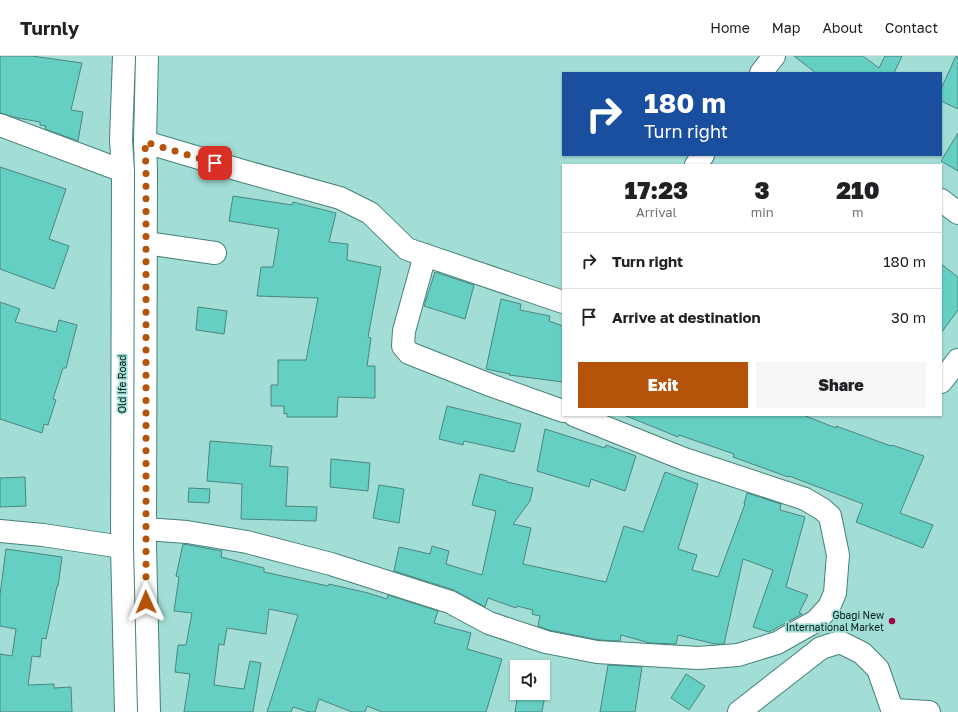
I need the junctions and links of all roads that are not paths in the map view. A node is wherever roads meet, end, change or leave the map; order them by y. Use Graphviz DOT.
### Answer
graph roads {
  1 [pos="124,56"];
  2 [pos="147,56"];
  3 [pos="774,56"];
  4 [pos="762,72"];
  5 [pos="0,125"];
  6 [pos="145,142"];
  7 [pos="123,172"];
  8 [pos="942,201"];
  9 [pos="958,213"];
  10 [pos="146,243"];
  11 [pos="215,253"];
  12 [pos="425,255"];
  13 [pos="562,302"];
  14 [pos="958,360"];
  15 [pos="942,381"];
  16 [pos="562,411"];
  17 [pos="576,416"];
  18 [pos="145,529"];
  19 [pos="0,531"];
  20 [pos="122,547"];
  21 [pos="123,602"];
  22 [pos="146,602"];
  23 [pos="893,711"];
  24 [pos="126,712"];
  25 [pos="149,712"];
  26 [pos="739,712"];
  27 [pos="930,712"];
  1 -- 7 [label="street, Old Ife Road"];
  2 -- 6 [label="street"];
  3 -- 4 [label="street"];
  5 -- 7 [label="street"];
  6 -- 10 [label="street"];
  6 -- 12 [label="street"];
  7 -- 20 [label="street, Old Ife Road"];
  8 -- 9 [label="street"];
  10 -- 11 [label="street"];
  10 -- 18 [label="street"];
  12 -- 13 [label="street"];
  12 -- 16 [label="street"];
  14 -- 15 [label="street"];
  17 -- 18 [label="street"];
  18 -- 22 [label="street"];
  19 -- 20 [label="street"];
  20 -- 21 [label="street, Old Ife Road"];
  21 -- 22 [label="street"];
  21 -- 24 [label="street, Old Ife Road"];
  22 -- 25 [label="street"];
  23 -- 26 [label="street"];
  23 -- 27 [label="street"];
}
